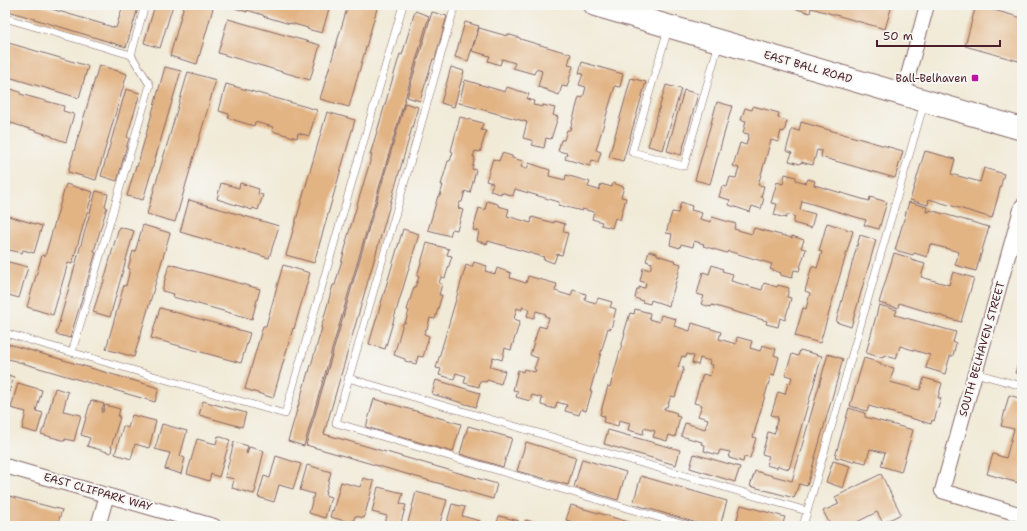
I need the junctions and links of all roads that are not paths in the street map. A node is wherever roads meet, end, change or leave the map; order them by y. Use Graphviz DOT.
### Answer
graph roads {
  1 [pos="145,5"];
  2 [pos="403,5"];
  3 [pos="455,5"];
  4 [pos="595,5"];
  5 [pos="927,5"];
  6 [pos="5,18"];
  7 [pos="668,26"];
  8 [pos="720,41"];
  9 [pos="131,55"];
  10 [pos="903,94"];
  11 [pos="925,100"];
  12 [pos="1022,130"];
  13 [pos="1022,206"];
  14 [pos="5,333"];
  15 [pos="72,352"];
  16 [pos="975,373"];
  17 [pos="348,378"];
  18 [pos="1022,386"];
  19 [pos="5,466"];
  20 [pos="107,495"];
  21 [pos="807,511"];
  22 [pos="1022,515"];
  23 [pos="98,526"];
  24 [pos="214,526"];
  25 [pos="688,526"];
  26 [pos="803,526"];
  1 -- 9 [label="lane"];
  2 -- 15 [label="lane"];
  3 -- 17 [label="lane"];
  4 -- 7 [label="main road, EAST BALL ROAD"];
  5 -- 10 [label="street"];
  6 -- 9 [label="lane"];
  7 -- 8 [label="main road, EAST BALL ROAD"];
  7 -- 8 [label="lane"];
  8 -- 10 [label="main road, EAST BALL ROAD"];
  9 -- 15 [label="lane"];
  10 -- 11 [label="main road, EAST BALL ROAD"];
  11 -- 12 [label="main road, EAST BALL ROAD"];
  11 -- 21 [label="lane"];
  13 -- 16 [label="street, SOUTH BELHAVEN STREET"];
  14 -- 15 [label="lane"];
  16 -- 18 [label="lane"];
  16 -- 22 [label="street, SOUTH BELHAVEN STREET"];
  17 -- 21 [label="lane"];
  17 -- 25 [label="lane"];
  19 -- 20 [label="street, EAST CLIFPARK WAY"];
  20 -- 23 [label="street"];
  20 -- 24 [label="street, EAST CLIFPARK WAY"];
  21 -- 26 [label="lane"];
}
